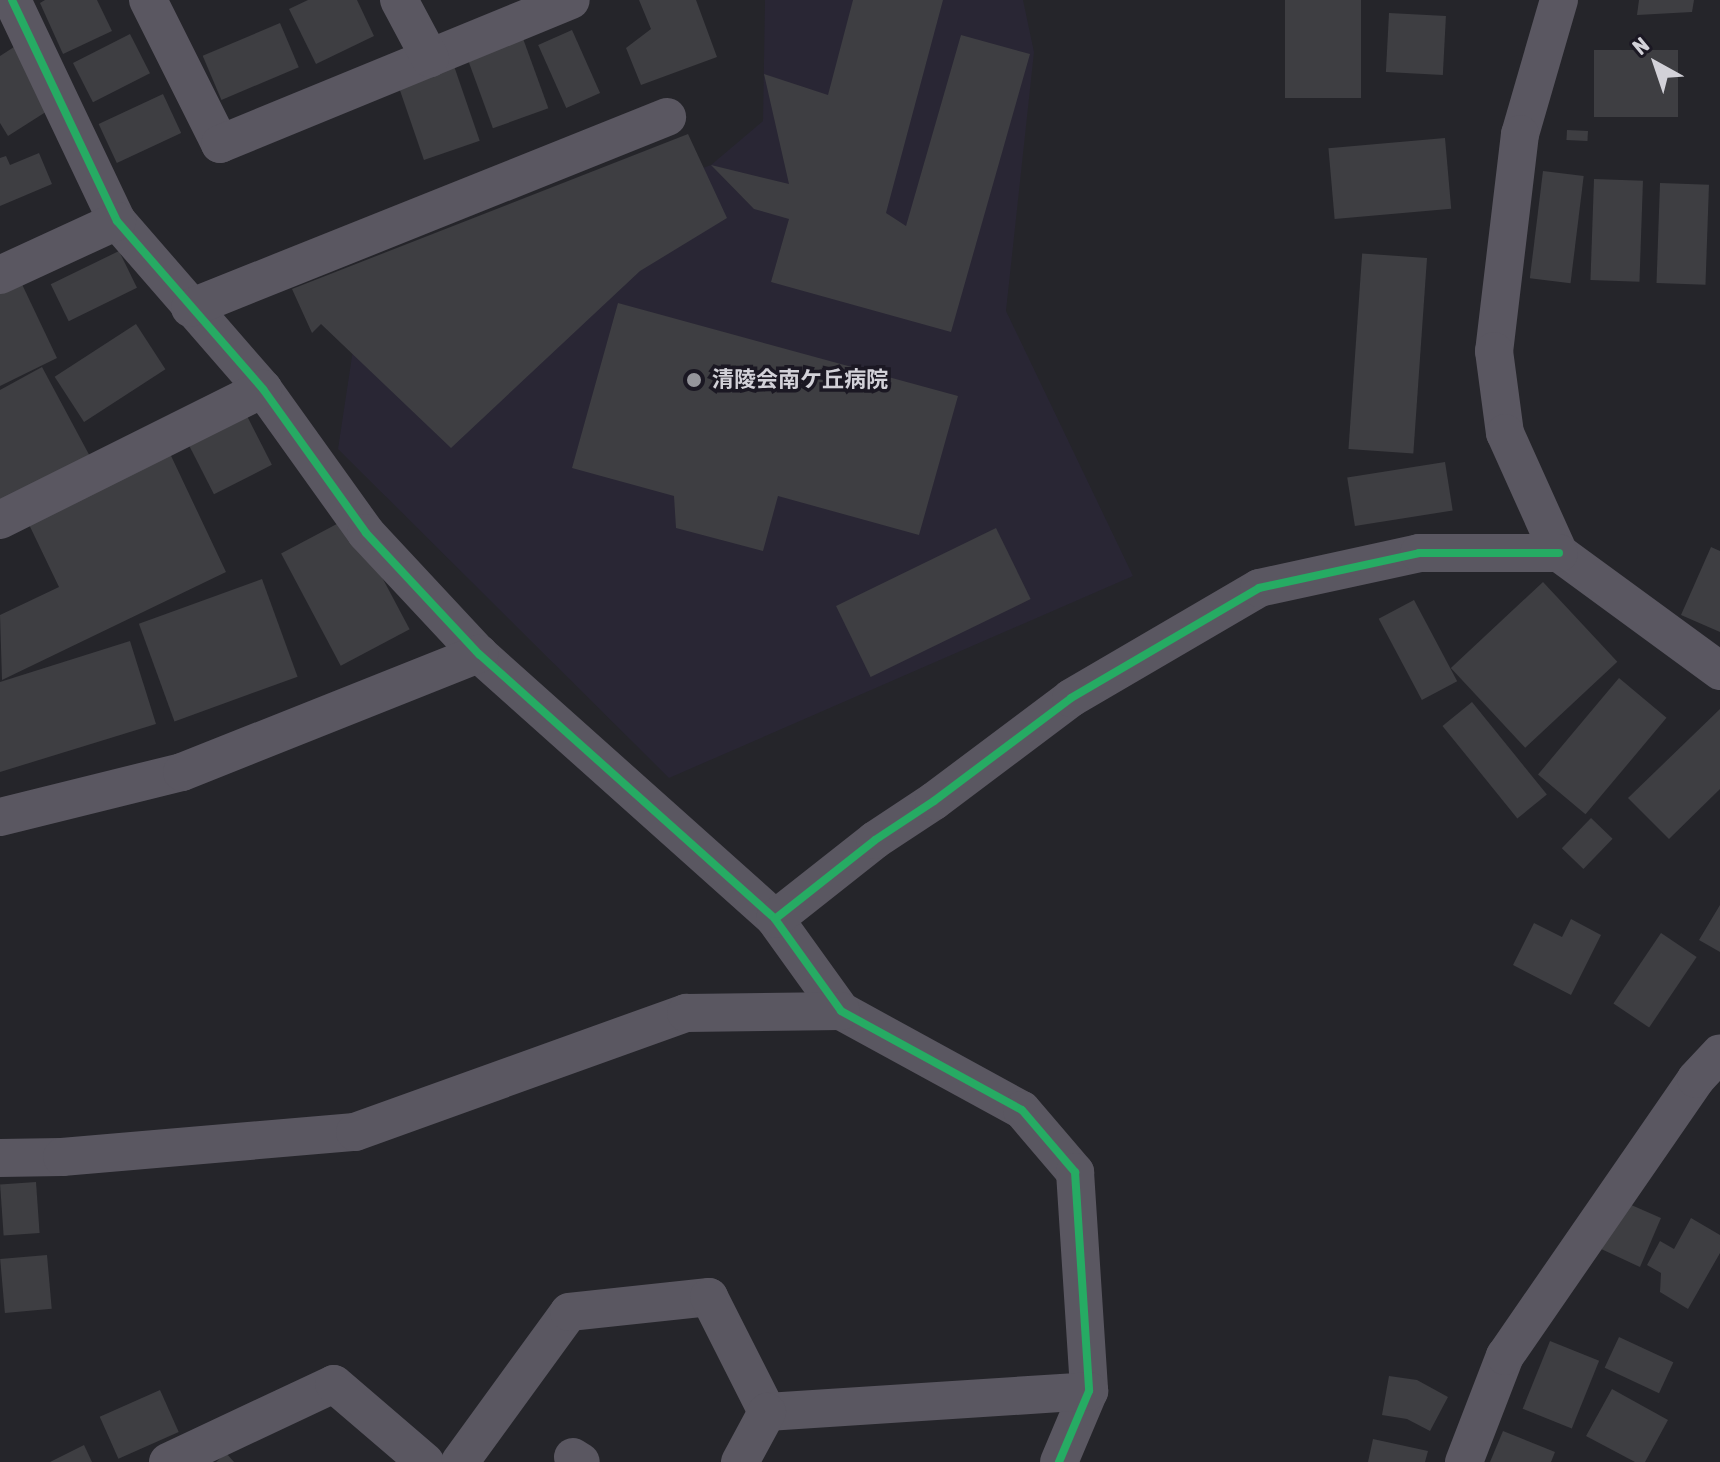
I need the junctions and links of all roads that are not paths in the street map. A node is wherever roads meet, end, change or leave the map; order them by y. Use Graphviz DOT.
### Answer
graph roads {
  1 [pos="148,0"];
  2 [pos="399,0"];
  3 [pos="571,0"];
  4 [pos="1559,0"];
  5 [pos="12,17"];
  6 [pos="430,58"];
  7 [pos="667,117"];
  8 [pos="117,221"];
  9 [pos="0,275"];
  10 [pos="190,308"];
  11 [pos="263,389"];
  12 [pos="0,520"];
  13 [pos="1559,553"];
  14 [pos="479,654"];
  15 [pos="1720,671"];
  16 [pos="0,817"];
  17 [pos="775,919"];
  18 [pos="841,1011"];
  19 [pos="1720,1053"];
  20 [pos="0,1158"];
  21 [pos="1089,1391"];
  22 [pos="767,1412"];
  23 [pos="168,1462"];
  24 [pos="425,1462"];
  25 [pos="460,1462"];
  26 [pos="740,1462"];
  27 [pos="1059,1462"];
  28 [pos="1464,1462"];
  1 -- 6 [label="street"];
  2 -- 6 [label="street"];
  3 -- 6 [label="street"];
  4 -- 13 [label="street"];
  5 -- 8 [label="street"];
  7 -- 10 [label="street"];
  8 -- 9 [label="street"];
  8 -- 10 [label="street"];
  10 -- 11 [label="street"];
  11 -- 12 [label="street"];
  11 -- 14 [label="street"];
  13 -- 15 [label="street"];
  13 -- 17 [label="street"];
  14 -- 16 [label="street"];
  14 -- 17 [label="street"];
  17 -- 18 [label="street"];
  18 -- 20 [label="street"];
  18 -- 21 [label="street"];
  19 -- 28 [label="street"];
  21 -- 22 [label="street"];
  21 -- 27 [label="street"];
  22 -- 25 [label="street"];
  22 -- 26 [label="street"];
  23 -- 24 [label="street"];
}
